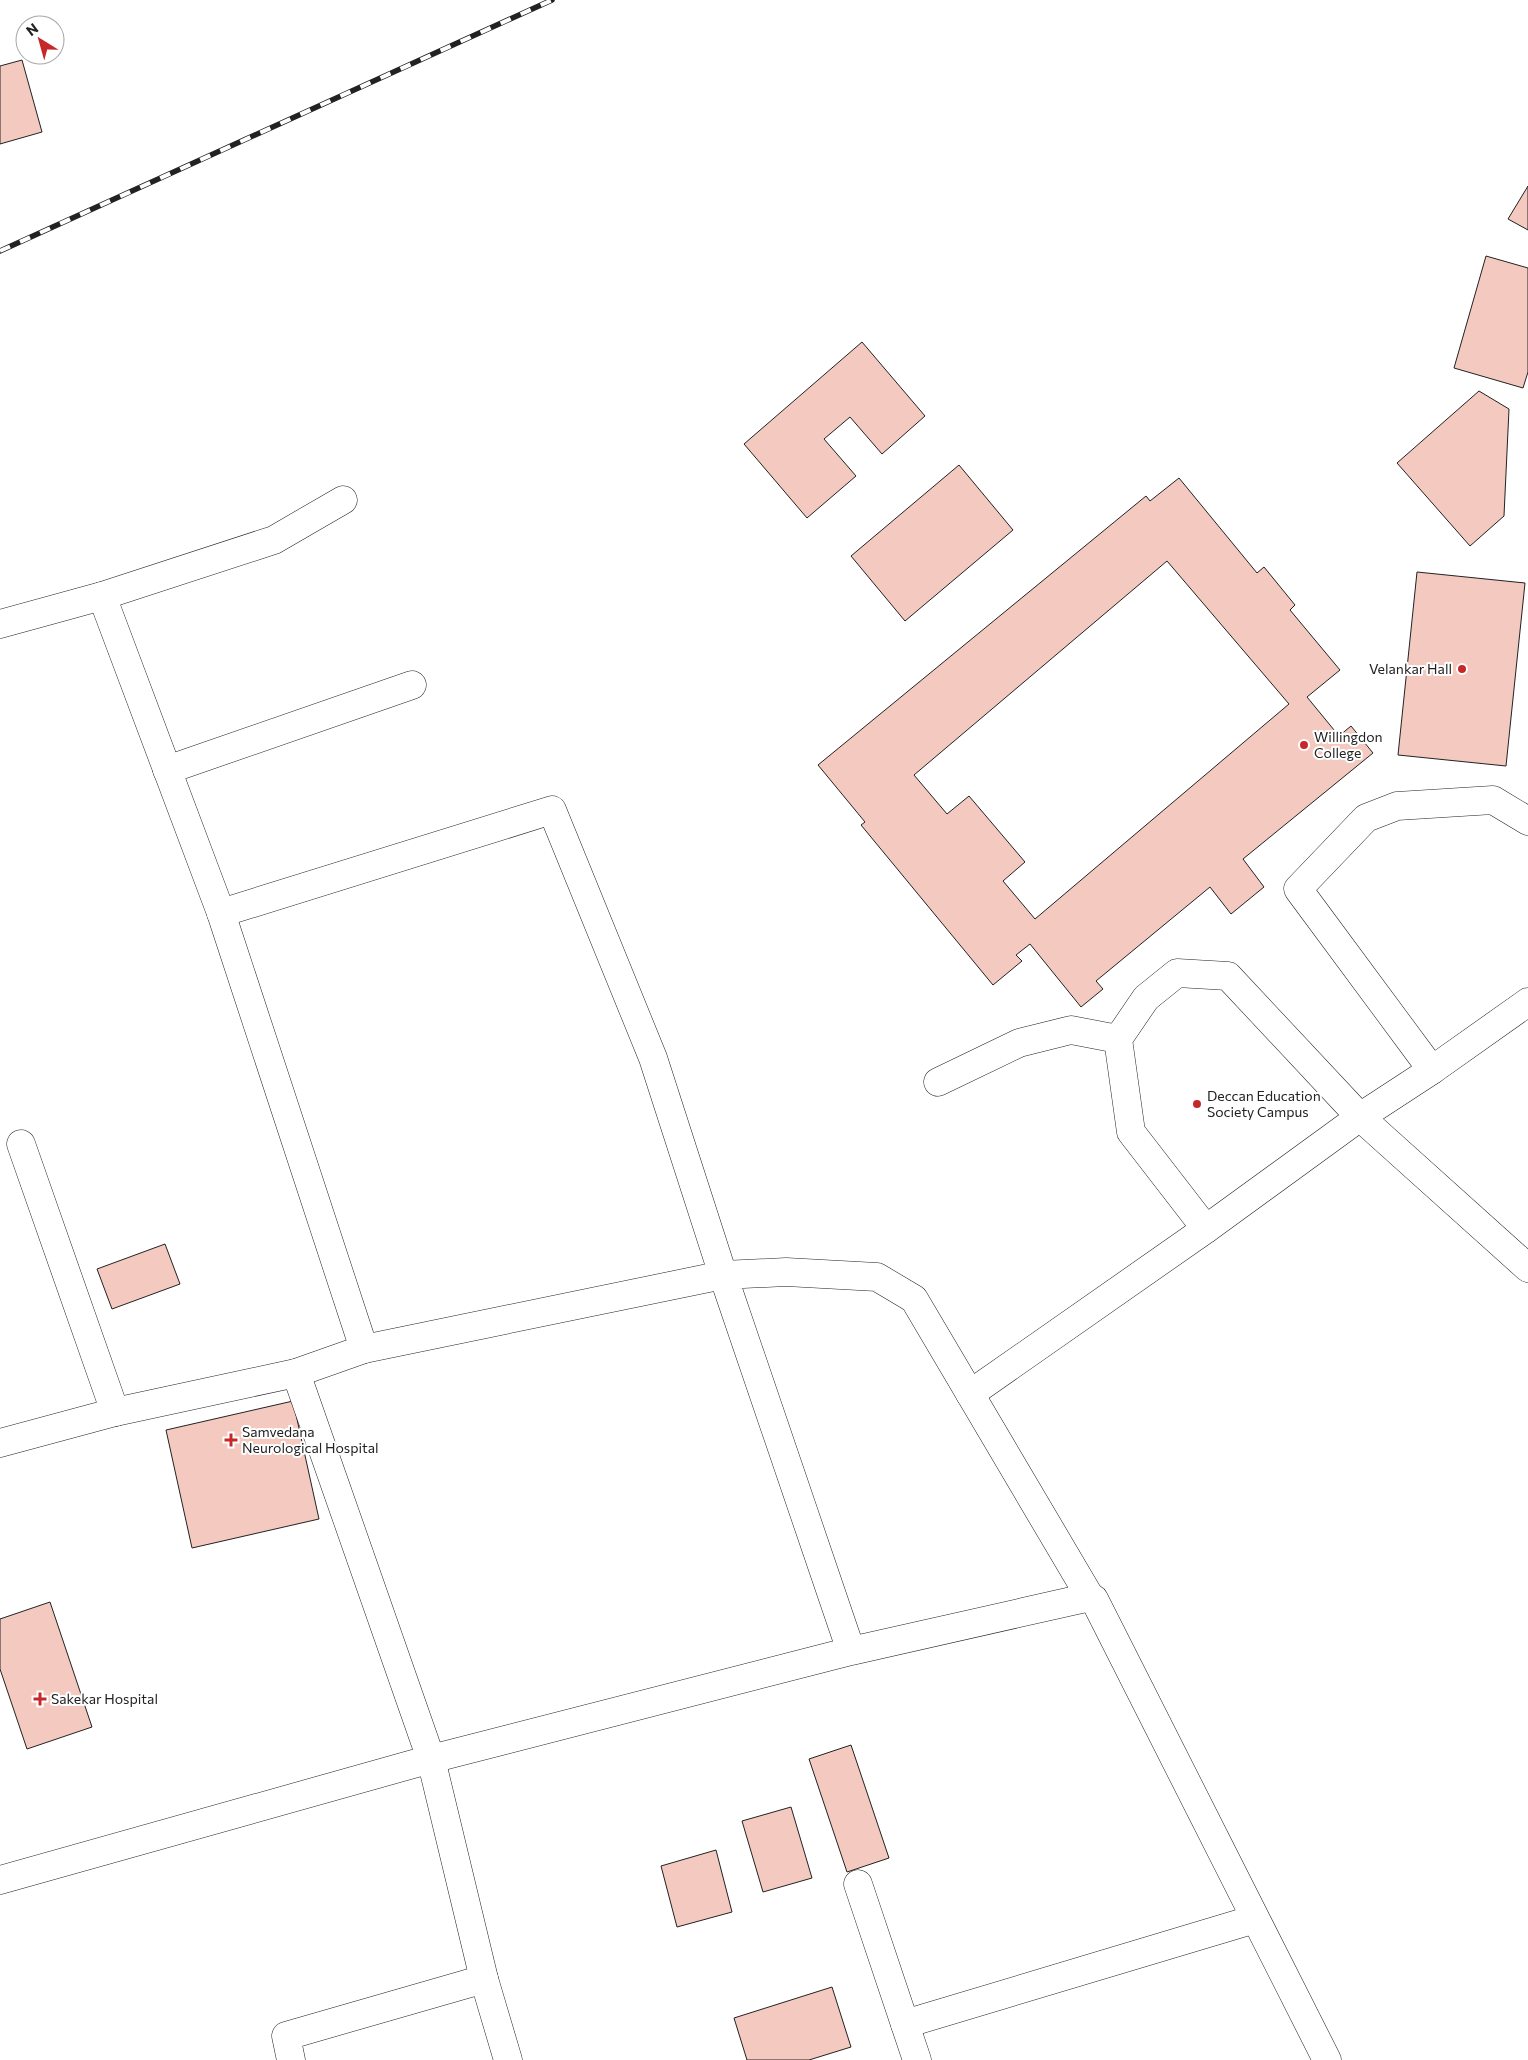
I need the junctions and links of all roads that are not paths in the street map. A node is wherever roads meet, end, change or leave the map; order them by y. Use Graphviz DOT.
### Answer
graph roads {
  1 [pos="343,500"];
  2 [pos="102,596"];
  3 [pos="0,624"];
  4 [pos="412,686"];
  5 [pos="167,770"];
  6 [pos="1528,821"];
  7 [pos="221,913"];
  8 [pos="1528,1002"];
  9 [pos="1118,1039"];
  10 [pos="1432,1070"];
  11 [pos="938,1082"];
  12 [pos="1360,1117"];
  13 [pos="21,1144"];
  14 [pos="1206,1229"];
  15 [pos="1528,1268"];
  16 [pos="723,1276"];
  17 [pos="364,1349"];
  18 [pos="296,1373"];
  19 [pos="970,1394"];
  20 [pos="115,1412"];
  21 [pos="0,1443"];
  22 [pos="1090,1597"];
  23 [pos="851,1650"];
  24 [pos="431,1760"];
  25 [pos="0,1880"];
  26 [pos="858,1884"];
  27 [pos="1255,1919"];
  28 [pos="484,1979"];
  29 [pos="905,2024"];
  30 [pos="291,2060"];
  31 [pos="508,2060"];
  32 [pos="917,2060"];
  33 [pos="1327,2060"];
  1 -- 2 [label="street"];
  2 -- 3 [label="street"];
  2 -- 5 [label="street"];
  4 -- 5 [label="street"];
  5 -- 7 [label="street"];
  6 -- 10 [label="street"];
  7 -- 16 [label="street"];
  7 -- 17 [label="street"];
  8 -- 10 [label="street"];
  9 -- 11 [label="street"];
  9 -- 12 [label="street"];
  9 -- 14 [label="street"];
  10 -- 12 [label="street"];
  12 -- 14 [label="street"];
  12 -- 15 [label="street"];
  13 -- 20 [label="street"];
  14 -- 19 [label="street"];
  16 -- 17 [label="street"];
  16 -- 19 [label="street"];
  16 -- 23 [label="street"];
  17 -- 18 [label="street"];
  18 -- 20 [label="street"];
  18 -- 24 [label="street"];
  19 -- 22 [label="street"];
  20 -- 21 [label="street"];
  22 -- 23 [label="street"];
  22 -- 27 [label="street"];
  23 -- 24 [label="street"];
  24 -- 25 [label="street"];
  24 -- 28 [label="street"];
  26 -- 29 [label="street"];
  27 -- 29 [label="street"];
  27 -- 33 [label="street"];
  28 -- 30 [label="street"];
  28 -- 31 [label="street"];
  29 -- 32 [label="street"];
}
